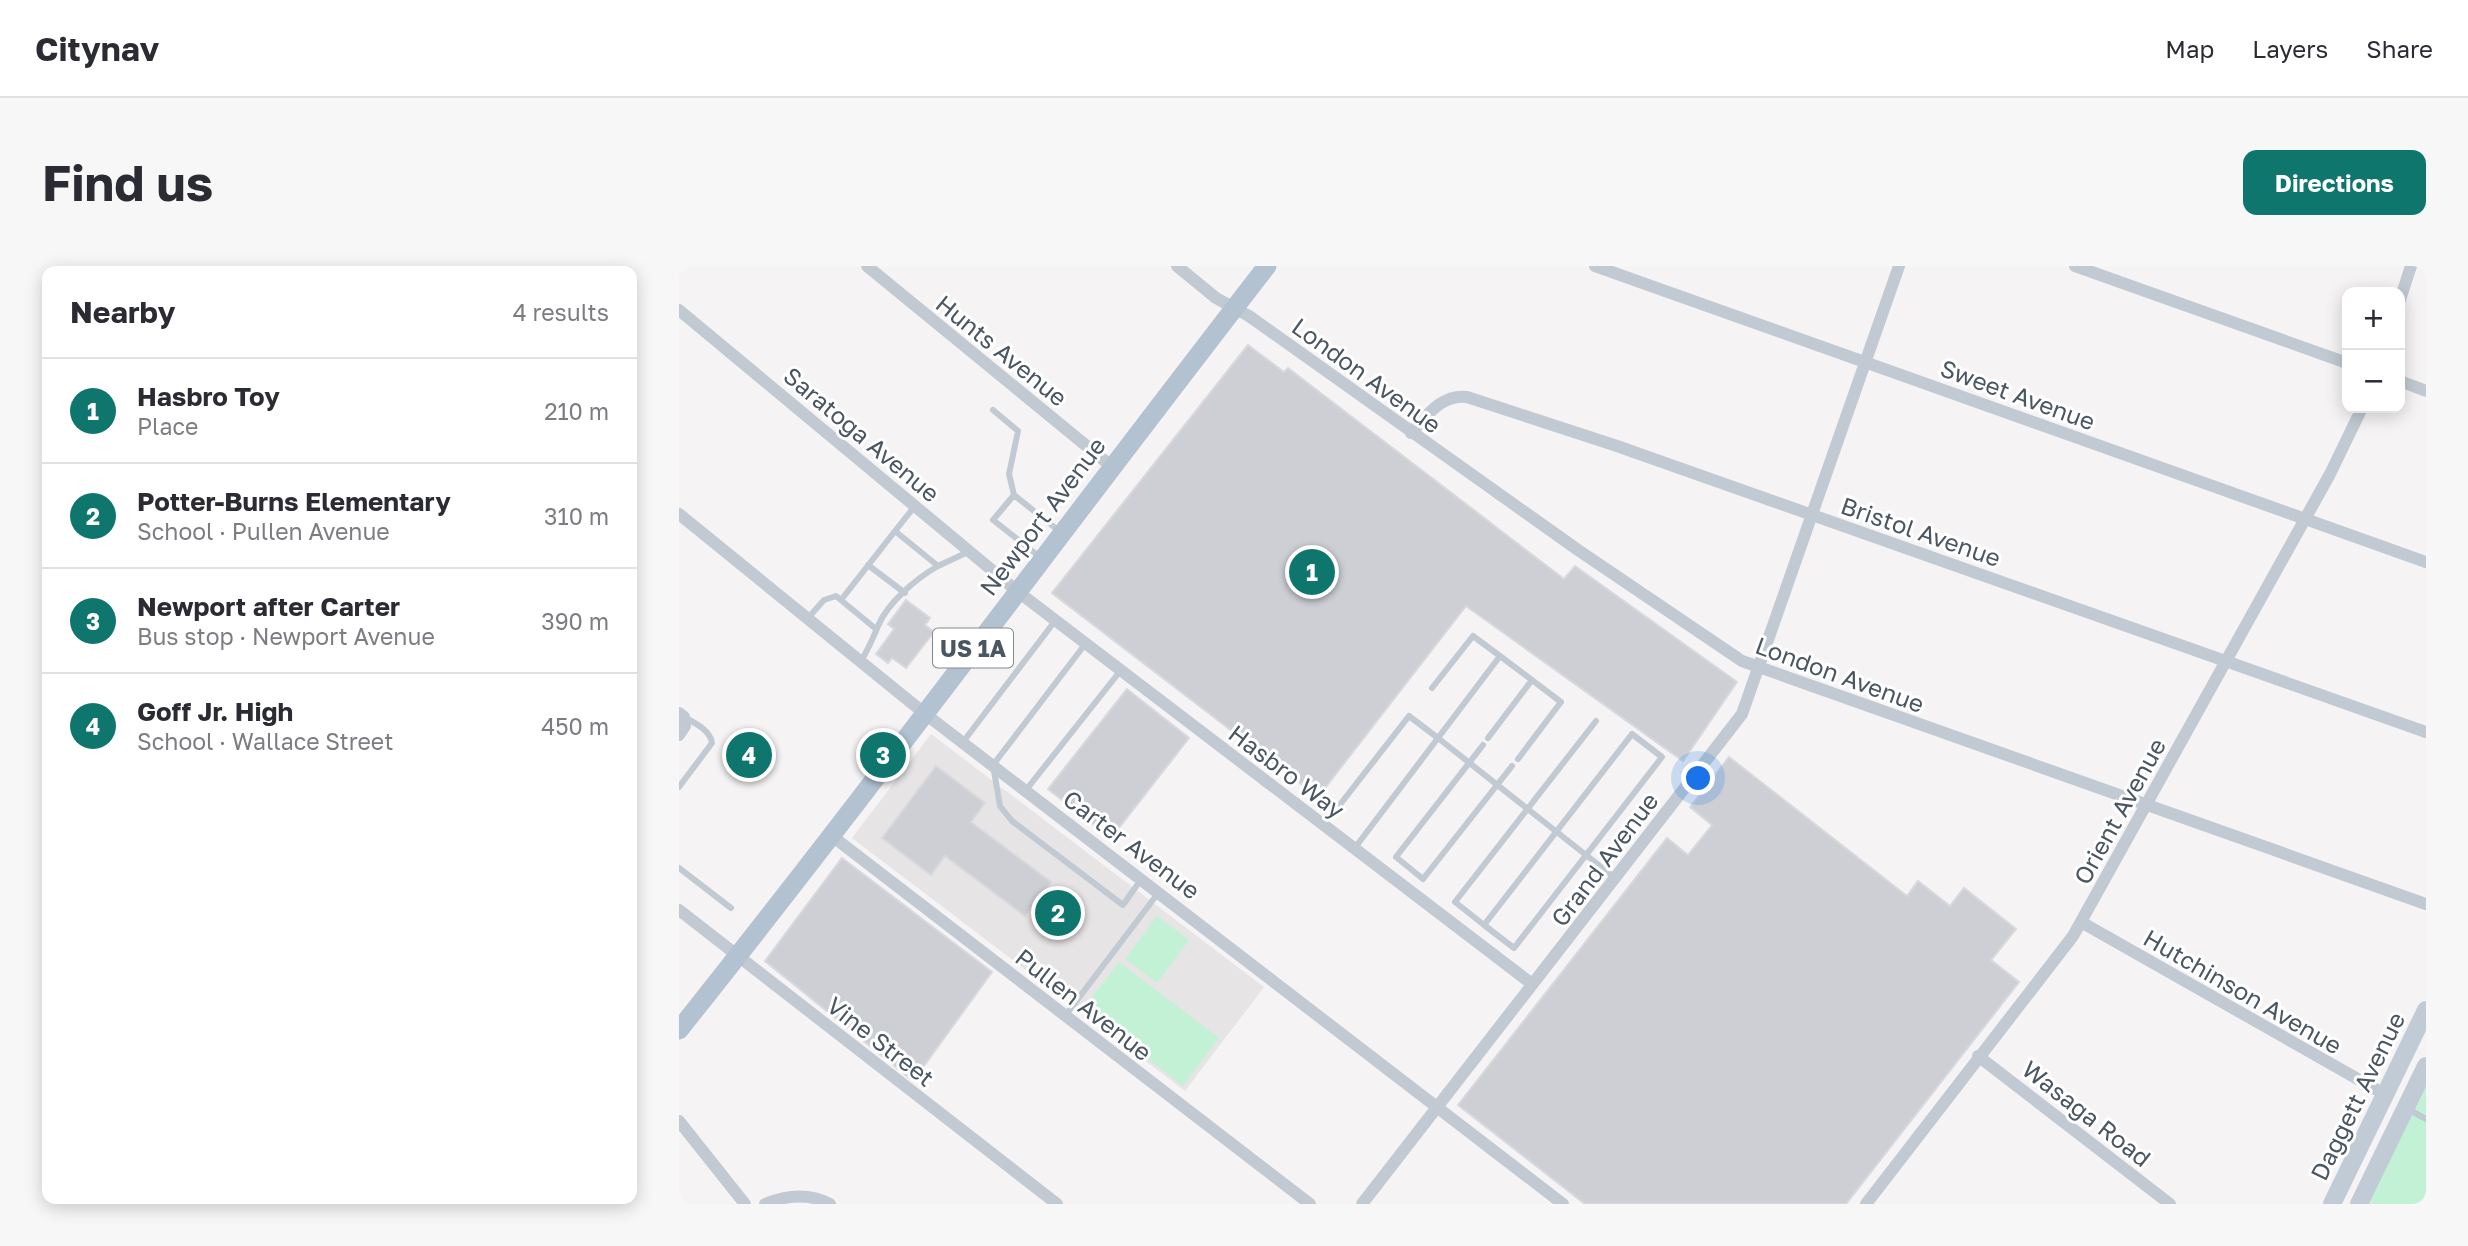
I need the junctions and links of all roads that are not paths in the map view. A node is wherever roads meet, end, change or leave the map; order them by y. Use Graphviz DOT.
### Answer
graph roads {
  1 [pos="867,266"];
  2 [pos="1177,266"];
  3 [pos="1267,266"];
  4 [pos="1595,266"];
  5 [pos="1899,266"];
  6 [pos="2075,266"];
  7 [pos="2411,266"];
  8 [pos="2404,287"];
  9 [pos="1234,308"];
  10 [pos="679,310"];
  11 [pos="2342,361"];
  12 [pos="1866,362"];
  13 [pos="2405,384"];
  14 [pos="2426,391"];
  15 [pos="993,410"];
  16 [pos="2359,413"];
  17 [pos="1411,433"];
  18 [pos="1111,466"];
  19 [pos="1014,495"];
  20 [pos="915,506"];
  21 [pos="679,514"];
  22 [pos="1812,515"];
  23 [pos="2305,519"];
  24 [pos="895,531"];
  25 [pos="1061,533"];
  26 [pos="970,551"];
  27 [pos="1042,558"];
  28 [pos="2426,562"];
  29 [pos="868,565"];
  30 [pos="938,566"];
  31 [pos="1017,591"];
  32 [pos="905,593"];
  33 [pos="841,600"];
  34 [pos="808,618"];
  35 [pos="1055,620"];
  36 [pos="876,629"];
  37 [pos="1086,643"];
  38 [pos="1500,656"];
  39 [pos="2226,660"];
  40 [pos="860,661"];
  41 [pos="1758,668"];
  42 [pos="1121,670"];
  43 [pos="1532,680"];
  44 [pos="1432,688"];
  45 [pos="924,713"];
  46 [pos="1596,720"];
  47 [pos="682,722"];
  48 [pos="2426,732"];
  49 [pos="1438,738"];
  50 [pos="1488,738"];
  51 [pos="963,742"];
  52 [pos="1483,744"];
  53 [pos="1518,759"];
  54 [pos="1469,762"];
  55 [pos="993,765"];
  56 [pos="1512,766"];
  57 [pos="1499,784"];
  58 [pos="679,787"];
  59 [pos="1026,790"];
  60 [pos="2146,806"];
  61 [pos="1528,808"];
  62 [pos="1335,811"];
  63 [pos="1557,831"];
  64 [pos="832,836"];
  65 [pos="1354,849"];
  66 [pos="1586,854"];
  67 [pos="679,868"];
  68 [pos="1142,878"];
  69 [pos="1615,878"];
  70 [pos="1159,891"];
  71 [pos="2426,904"];
  72 [pos="731,908"];
  73 [pos="679,910"];
  74 [pos="2081,922"];
  75 [pos="1484,925"];
  76 [pos="737,957"];
  77 [pos="1532,984"];
  78 [pos="2426,1010"];
  79 [pos="1065,1016"];
  80 [pos="679,1030"];
  81 [pos="1978,1056"];
  82 [pos="2426,1066"];
  83 [pos="2386,1095"];
  84 [pos="2405,1107"];
  85 [pos="1438,1108"];
  86 [pos="2426,1119"];
  87 [pos="679,1121"];
  88 [pos="745,1204"];
  89 [pos="765,1204"];
  90 [pos="830,1204"];
  91 [pos="1057,1204"];
  92 [pos="1310,1204"];
  93 [pos="1362,1204"];
  94 [pos="1563,1204"];
  95 [pos="1866,1204"];
  96 [pos="2170,1204"];
  97 [pos="2332,1204"];
  98 [pos="2358,1204"];
  1 -- 18 [label="street, Hunts Avenue"];
  2 -- 9 [label="street, London Avenue"];
  3 -- 9 [label="main road, Newport Avenue / US 1A"];
  4 -- 12 [label="street, Sweet Avenue"];
  5 -- 12 [label="street, Grand Avenue"];
  6 -- 11 [label="street"];
  7 -- 8 [label="street"];
  9 -- 17 [label="street, London Avenue"];
  9 -- 18 [label="main road, Newport Avenue / US 1A"];
  10 -- 20 [label="street, Saratoga Avenue"];
  12 -- 22 [label="street, Grand Avenue"];
  12 -- 23 [label="street, Sweet Avenue"];
  13 -- 14 [label="street"];
  15 -- 19 [label="lane"];
  16 -- 23 [label="street, Orient Avenue"];
  17 -- 22 [label="street, Bristol Avenue"];
  17 -- 41 [label="street, London Avenue"];
  18 -- 25 [label="main road, Newport Avenue / US 1A"];
  19 -- 25 [label="lane"];
  19 -- 27 [label="lane"];
  20 -- 24 [label="lane"];
  20 -- 26 [label="street, Saratoga Avenue"];
  21 -- 34 [label="street, Carter Avenue"];
  22 -- 39 [label="street, Bristol Avenue"];
  22 -- 41 [label="street, Grand Avenue"];
  23 -- 28 [label="street, Sweet Avenue"];
  23 -- 39 [label="street, Orient Avenue"];
  24 -- 29 [label="lane"];
  24 -- 30 [label="lane"];
  25 -- 27 [label="main road, Newport Avenue / US 1A"];
  26 -- 30 [label="lane"];
  26 -- 31 [label="street, Saratoga Avenue"];
  27 -- 31 [label="main road, Newport Avenue / US 1A"];
  29 -- 32 [label="lane"];
  29 -- 33 [label="lane"];
  30 -- 32 [label="lane"];
  31 -- 35 [label="street, Hasbro Way"];
  31 -- 45 [label="main road, Newport Avenue / US 1A"];
  32 -- 36 [label="lane"];
  33 -- 34 [label="lane"];
  33 -- 36 [label="lane"];
  34 -- 40 [label="street, Carter Avenue"];
  35 -- 37 [label="street, Hasbro Way"];
  35 -- 51 [label="lane"];
  36 -- 40 [label="lane"];
  37 -- 42 [label="street, Hasbro Way"];
  37 -- 55 [label="lane"];
  38 -- 43 [label="lane"];
  38 -- 44 [label="lane"];
  38 -- 49 [label="lane"];
  39 -- 48 [label="street, Bristol Avenue"];
  39 -- 60 [label="street, Orient Avenue"];
  40 -- 45 [label="street, Carter Avenue"];
  41 -- 60 [label="street, London Avenue"];
  41 -- 69 [label="street, Grand Avenue"];
  42 -- 59 [label="lane"];
  42 -- 65 [label="street, Hasbro Way"];
  43 -- 50 [label="lane"];
  43 -- 53 [label="lane"];
  45 -- 51 [label="street, Carter Avenue"];
  45 -- 64 [label="main road, Newport Avenue / US 1A"];
  46 -- 61 [label="lane"];
  47 -- 58 [label="lane"];
  49 -- 54 [label="lane"];
  49 -- 62 [label="lane"];
  49 -- 65 [label="lane"];
  51 -- 55 [label="street, Carter Avenue"];
  52 -- 54 [label="lane"];
  54 -- 57 [label="lane"];
  54 -- 57 [label="lane"];
  55 -- 59 [label="street, Carter Avenue"];
  55 -- 68 [label="lane"];
  56 -- 57 [label="lane"];
  57 -- 61 [label="lane"];
  59 -- 68 [label="street, Carter Avenue"];
  60 -- 71 [label="street, London Avenue"];
  60 -- 74 [label="street, Orient Avenue"];
  61 -- 63 [label="lane"];
  61 -- 75 [label="lane"];
  63 -- 66 [label="lane"];
  63 -- 66 [label="lane"];
  63 -- 75 [label="lane"];
  64 -- 76 [label="main road, Newport Avenue / US 1A"];
  64 -- 79 [label="street, Pullen Avenue"];
  65 -- 77 [label="street, Hasbro Way"];
  66 -- 69 [label="lane"];
  66 -- 75 [label="lane"];
  67 -- 72 [label="lane"];
  68 -- 70 [label="street, Carter Avenue"];
  69 -- 77 [label="street, Grand Avenue"];
  70 -- 79 [label="lane"];
  70 -- 85 [label="street, Carter Avenue"];
  73 -- 76 [label="street, Vine Street"];
  74 -- 81 [label="street, Orient Avenue"];
  74 -- 83 [label="street, Hutchinson Avenue"];
  76 -- 80 [label="main road, Newport Avenue / US 1A"];
  76 -- 91 [label="street, Vine Street"];
  77 -- 85 [label="street, Grand Avenue"];
  78 -- 83 [label="street, Daggett Avenue"];
  79 -- 92 [label="street, Pullen Avenue"];
  81 -- 95 [label="street, Orient Avenue"];
  81 -- 96 [label="street, Wasaga Road"];
  82 -- 84 [label="street, Daggett Avenue"];
  83 -- 97 [label="street, Daggett Avenue"];
  84 -- 86 [label="lane"];
  84 -- 98 [label="street, Daggett Avenue"];
  85 -- 93 [label="street, Grand Avenue"];
  85 -- 94 [label="street, Carter Avenue"];
  87 -- 88 [label="street"];
  89 -- 90 [label="street"];
}
